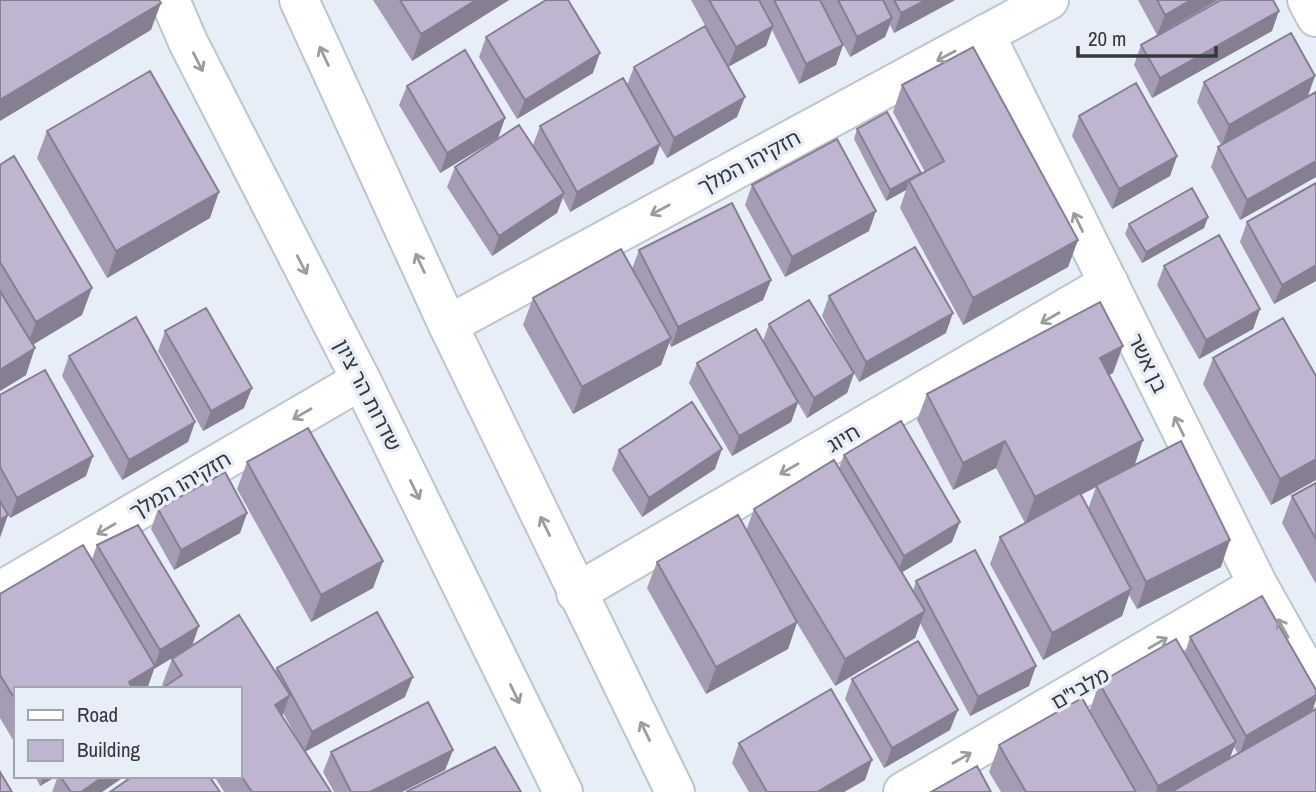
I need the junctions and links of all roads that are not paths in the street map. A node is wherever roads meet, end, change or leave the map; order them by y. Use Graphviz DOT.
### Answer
graph roads {
  1 [pos="170,0"];
  2 [pos="299,0"];
  3 [pos="1049,0"];
  4 [pos="1307,0"];
  5 [pos="1316,17"];
  6 [pos="985,34"];
  7 [pos="1109,283"];
  8 [pos="449,325"];
  9 [pos="361,380"];
  10 [pos="1258,585"];
  11 [pos="0,591"];
  12 [pos="576,593"];
  13 [pos="1316,688"];
  14 [pos="563,792"];
  15 [pos="675,792"];
  16 [pos="902,792"];
  1 -- 9 [label="street, שדרות הר ציון, one-way"];
  8 -- 2 [label="street, one-way"];
  3 -- 6 [label="street, חזקיהו המלך"];
  4 -- 5 [label="street"];
  7 -- 6 [label="street, בן אשר, one-way"];
  6 -- 8 [label="street, חזקיהו המלך, one-way"];
  10 -- 7 [label="street, בן אשר, one-way"];
  7 -- 12 [label="street, חיוג, one-way"];
  12 -- 8 [label="street, one-way"];
  9 -- 11 [label="street, חזקיהו המלך, one-way"];
  9 -- 14 [label="street, שדרות הר ציון, one-way"];
  13 -- 10 [label="street, בן אשר, one-way"];
  16 -- 10 [label="street, מלבי\"ם, one-way"];
  15 -- 12 [label="street, one-way"];
}
